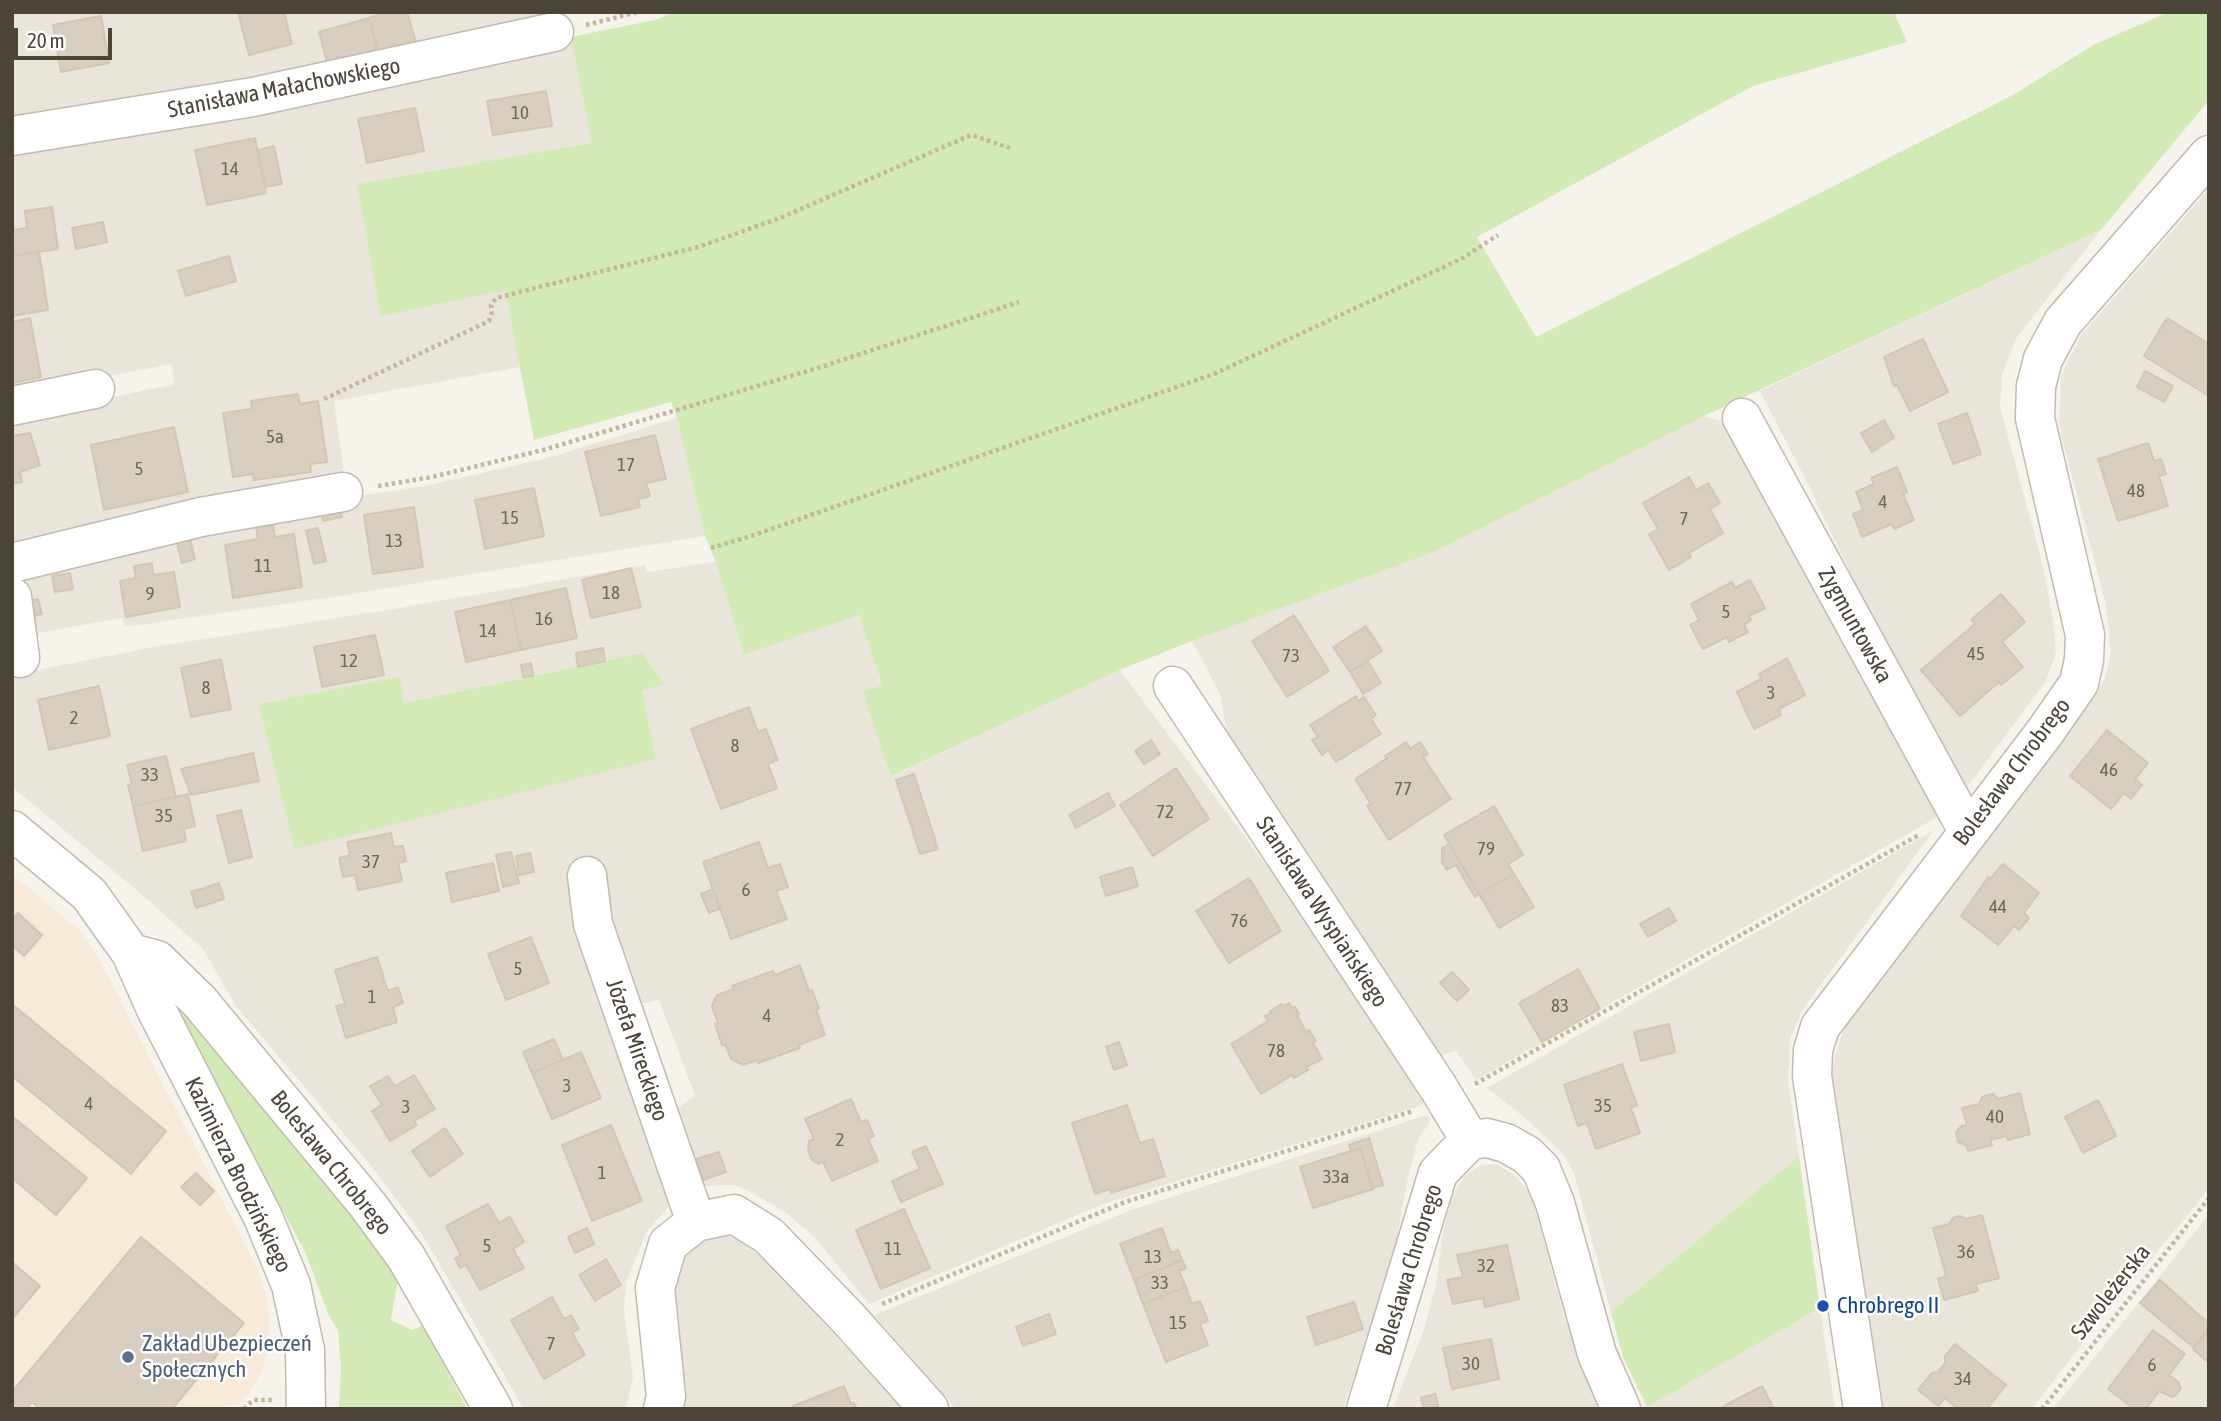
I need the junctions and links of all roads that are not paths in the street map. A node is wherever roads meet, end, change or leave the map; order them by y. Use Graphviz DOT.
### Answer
graph roads {
  1 [pos="554,33"];
  2 [pos="12,136"];
  3 [pos="2209,155"];
  4 [pos="95,389"];
  5 [pos="12,406"];
  6 [pos="1742,418"];
  7 [pos="342,492"];
  8 [pos="12,564"];
  9 [pos="12,597"];
  10 [pos="20,658"];
  11 [pos="1173,686"];
  12 [pos="12,830"];
  13 [pos="1968,831"];
  14 [pos="587,876"];
  15 [pos="131,953"];
  16 [pos="1470,1140"];
  17 [pos="696,1222"];
  18 [pos="306,1409"];
  19 [pos="493,1409"];
  20 [pos="663,1409"];
  21 [pos="929,1409"];
  22 [pos="1366,1409"];
  23 [pos="1621,1409"];
  24 [pos="1863,1409"];
  1 -- 2 [label="street, Stanisława Małachowskiego"];
  3 -- 13 [label="street, Bolesława Chrobrego"];
  4 -- 5 [label="street"];
  6 -- 13 [label="street, Zygmuntowska"];
  7 -- 8 [label="street"];
  9 -- 10 [label="street"];
  11 -- 16 [label="street, Stanisława Wyspiańskiego"];
  12 -- 15 [label="street, Kazimierza Brodzińskiego"];
  13 -- 24 [label="street, Bolesława Chrobrego"];
  14 -- 17 [label="street, Józefa Mireckiego"];
  15 -- 18 [label="street, Kazimierza Brodzińskiego"];
  15 -- 19 [label="street, Bolesława Chrobrego"];
  16 -- 22 [label="street, Bolesława Chrobrego"];
  16 -- 23 [label="street"];
  17 -- 20 [label="street"];
  17 -- 21 [label="street"];
}
